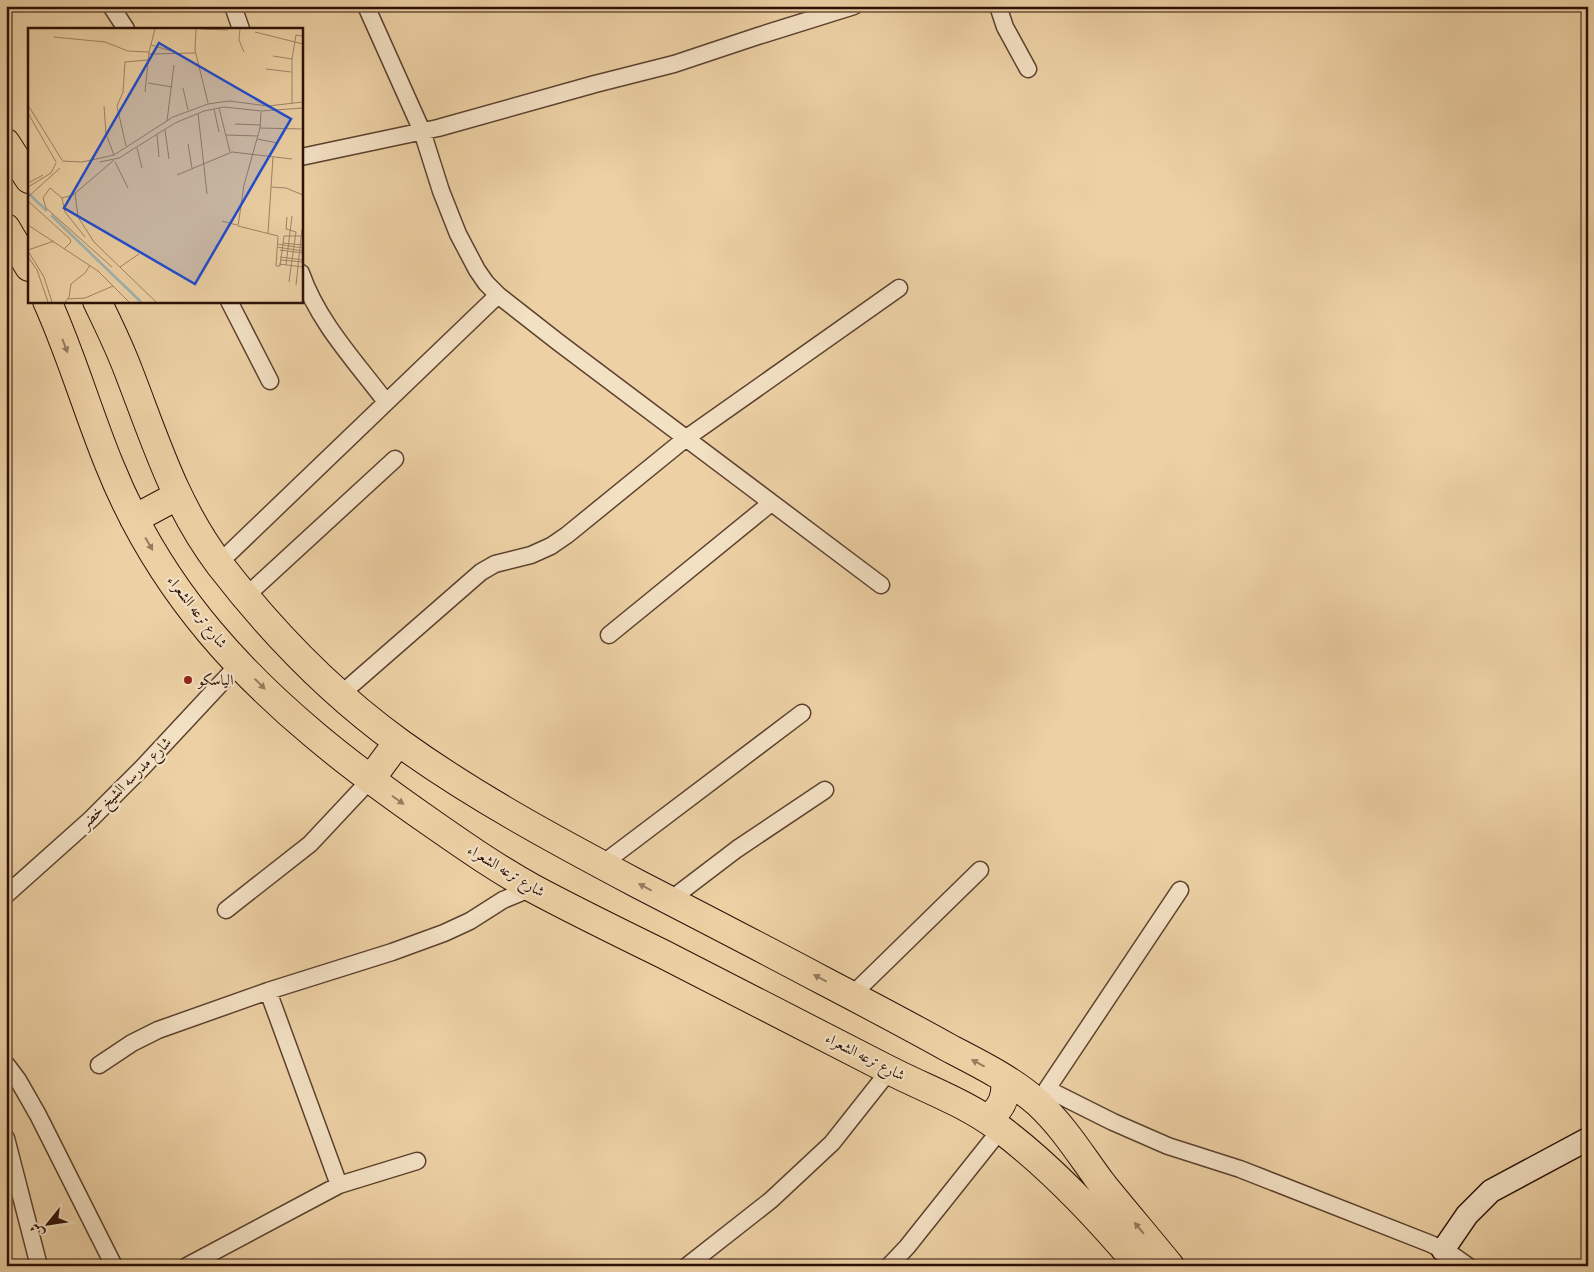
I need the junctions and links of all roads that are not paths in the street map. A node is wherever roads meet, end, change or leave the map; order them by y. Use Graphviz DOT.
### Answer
graph roads {
  1 [pos="111,6"];
  2 [pos="233,6"];
  3 [pos="366,6"];
  4 [pos="854,6"];
  5 [pos="998,6"];
  6 [pos="125,28"];
  7 [pos="241,28"];
  8 [pos="1028,69"];
  9 [pos="422,131"];
  10 [pos="6,143"];
  11 [pos="302,157"];
  12 [pos="28,177"];
  13 [pos="6,228"];
  14 [pos="28,265"];
  15 [pos="302,276"];
  16 [pos="898,288"];
  17 [pos="498,295"];
  18 [pos="46,302"];
  19 [pos="97,302"];
  20 [pos="230,302"];
  21 [pos="270,381"];
  22 [pos="386,402"];
  23 [pos="685,439"];
  24 [pos="395,459"];
  25 [pos="177,496"];
  26 [pos="771,503"];
  27 [pos="134,519"];
  28 [pos="219,563"];
  29 [pos="881,585"];
  30 [pos="246,596"];
  31 [pos="609,635"];
  32 [pos="239,664"];
  33 [pos="340,694"];
  34 [pos="802,713"];
  35 [pos="398,742"];
  36 [pos="370,780"];
  37 [pos="825,790"];
  38 [pos="601,864"];
  39 [pos="980,870"];
  40 [pos="532,888"];
  41 [pos="1180,890"];
  42 [pos="6,895"];
  43 [pos="670,900"];
  44 [pos="226,910"];
  45 [pos="268,991"];
  46 [pos="852,995"];
  47 [pos="6,1064"];
  48 [pos="99,1065"];
  49 [pos="889,1071"];
  50 [pos="1005,1079"];
  51 [pos="1043,1096"];
  52 [pos="994,1124"];
  53 [pos="1062,1130"];
  54 [pos="6,1138"];
  55 [pos="1588,1139"];
  56 [pos="1033,1156"];
  57 [pos="417,1161"];
  58 [pos="339,1185"];
  59 [pos="1443,1250"];
  60 [pos="39,1266"];
  61 [pos="114,1266"];
  62 [pos="188,1266"];
  63 [pos="687,1266"];
  64 [pos="889,1266"];
  65 [pos="1139,1266"];
  66 [pos="1170,1266"];
  67 [pos="1468,1266"];
  1 -- 6 [label="street"];
  2 -- 7 [label="street"];
  3 -- 9 [label="street"];
  4 -- 9 [label="street"];
  5 -- 8 [label="street"];
  9 -- 11 [label="street"];
  9 -- 17 [label="street"];
  10 -- 12 [label="highway"];
  13 -- 14 [label="highway"];
  15 -- 22 [label="street"];
  16 -- 23 [label="street"];
  17 -- 22 [label="street"];
  17 -- 23 [label="street"];
  18 -- 27 [label="highway, شارع ترعه الشعراء, one-way"];
  19 -- 25 [label="highway"];
  20 -- 21 [label="street"];
  22 -- 28 [label="street"];
  23 -- 26 [label="street"];
  23 -- 33 [label="street"];
  24 -- 30 [label="street"];
  25 -- 27 [label="highway"];
  25 -- 28 [label="highway"];
  26 -- 29 [label="street"];
  26 -- 31 [label="street"];
  27 -- 32 [label="highway, شارع ترعه الشعراء, one-way"];
  28 -- 30 [label="highway"];
  30 -- 33 [label="highway"];
  32 -- 36 [label="highway, شارع ترعه الشعراء, one-way"];
  32 -- 42 [label="street, شارع مدرسه الشيخ خضر"];
  33 -- 35 [label="highway"];
  34 -- 38 [label="street"];
  35 -- 36 [label="highway"];
  35 -- 38 [label="highway"];
  36 -- 40 [label="highway, شارع ترعه الشعراء, one-way"];
  36 -- 44 [label="street"];
  37 -- 43 [label="street"];
  43 -- 38 [label="highway, one-way"];
  39 -- 46 [label="street"];
  40 -- 45 [label="street"];
  40 -- 49 [label="highway, شارع ترعه الشعراء"];
  41 -- 51 [label="street"];
  46 -- 43 [label="highway, one-way"];
  45 -- 48 [label="street"];
  45 -- 58 [label="street"];
  50 -- 46 [label="highway, one-way"];
  47 -- 61 [label="street"];
  49 -- 52 [label="highway, شارع ترعه الشعراء"];
  49 -- 63 [label="street"];
  50 -- 51 [label="highway"];
  50 -- 52 [label="highway"];
  51 -- 53 [label="highway"];
  51 -- 59 [label="street"];
  52 -- 56 [label="highway, شارع ترعه الشعراء"];
  52 -- 64 [label="street"];
  53 -- 56 [label="highway"];
  66 -- 53 [label="highway, one-way"];
  54 -- 60 [label="street"];
  55 -- 59 [label="street"];
  56 -- 65 [label="highway, شارع ترعه الشعراء"];
  57 -- 58 [label="street"];
  58 -- 62 [label="street"];
  59 -- 67 [label="street"];
}
